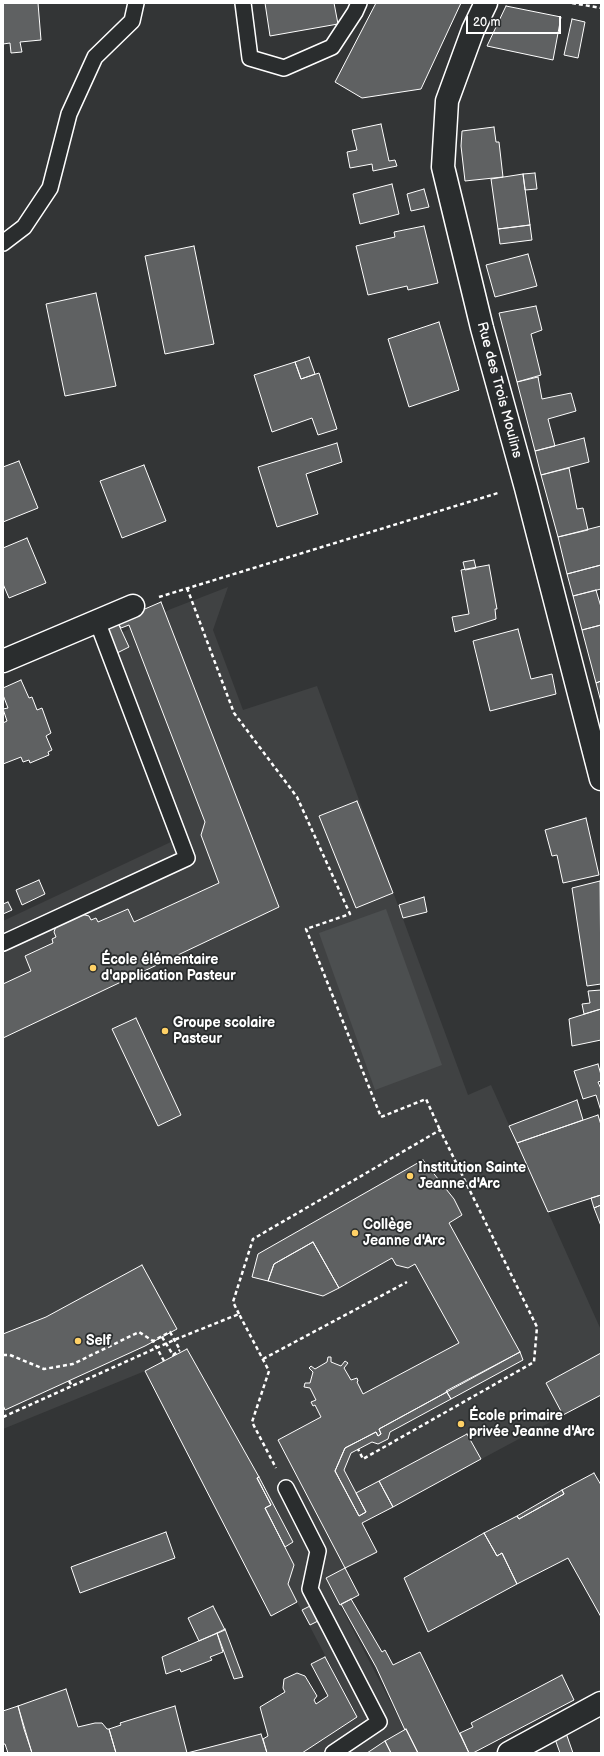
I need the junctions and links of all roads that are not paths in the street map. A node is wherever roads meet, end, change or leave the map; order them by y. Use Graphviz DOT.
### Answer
graph roads {
  1 [pos="136,3"];
  2 [pos="243,3"];
  3 [pos="359,3"];
  4 [pos="486,3"];
  5 [pos="3,243"];
  6 [pos="133,606"];
  7 [pos="97,621"];
  8 [pos="3,661"];
  9 [pos="601,779"];
  10 [pos="3,943"];
  11 [pos="286,1488"];
  12 [pos="601,1703"];
  13 [pos="333,1753"];
  14 [pos="509,1753"];
  1 -- 5 [label="lane"];
  2 -- 3 [label="lane"];
  4 -- 9 [label="street, Rue des Trois Moulins"];
  6 -- 7 [label="street"];
  7 -- 8 [label="street"];
  7 -- 10 [label="lane"];
  11 -- 13 [label="lane"];
  12 -- 14 [label="street"];
}
